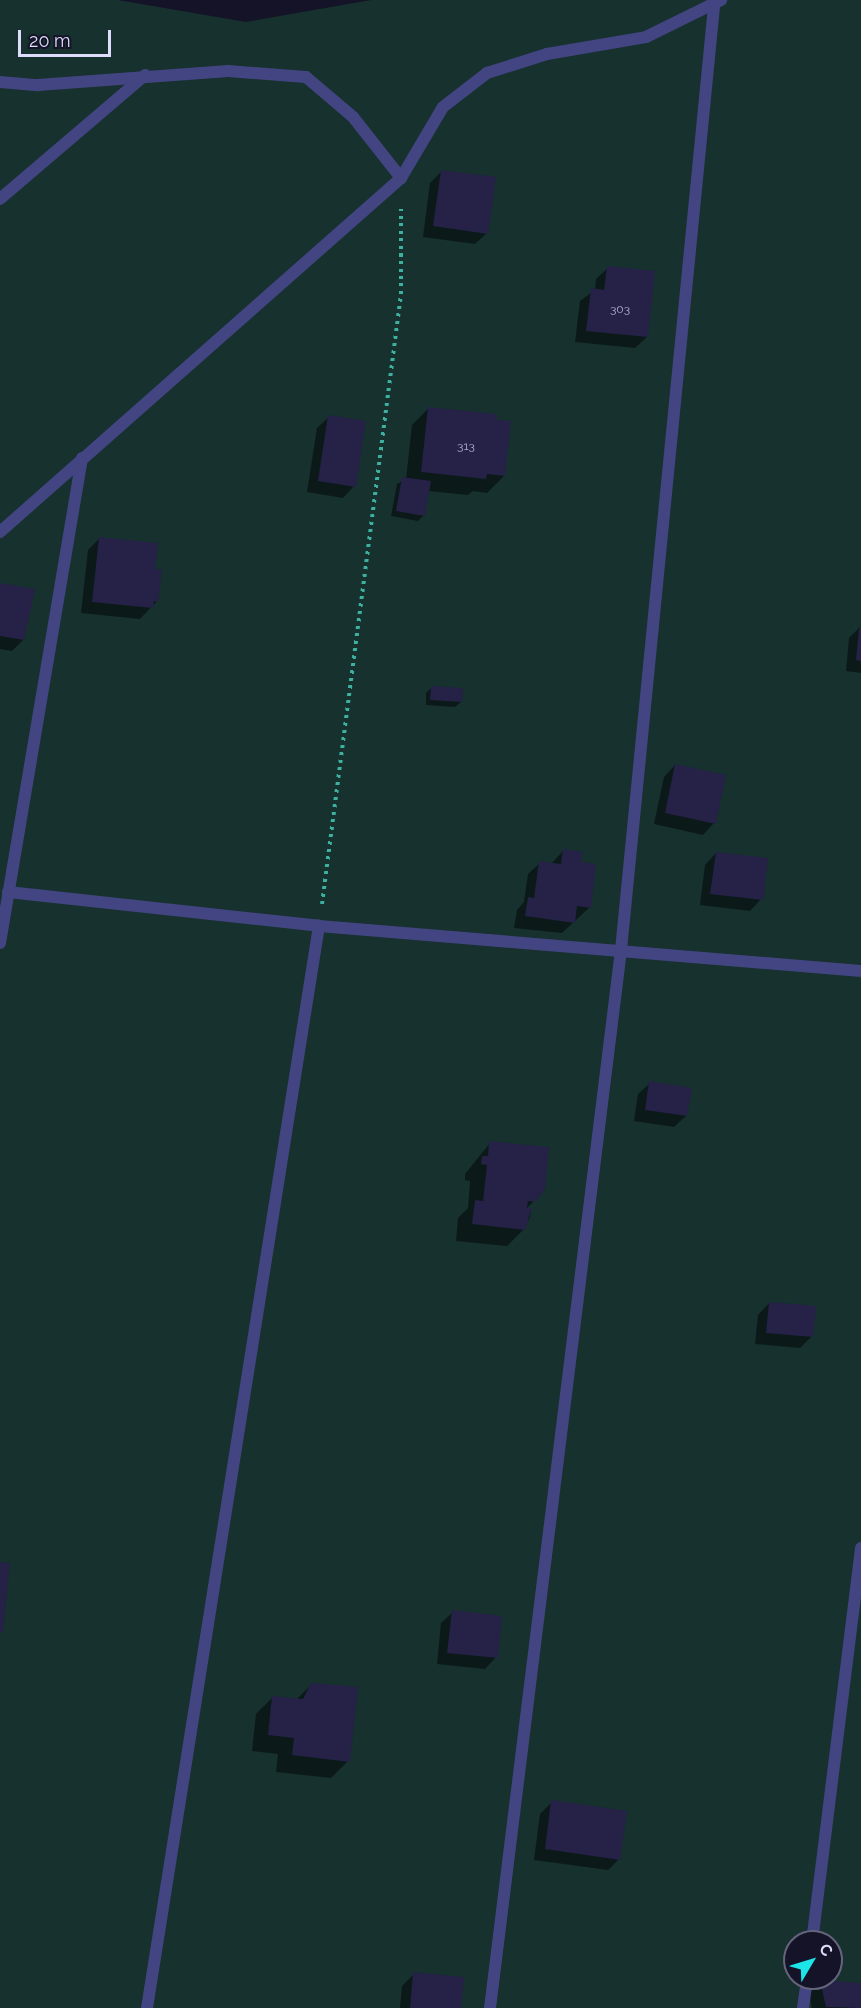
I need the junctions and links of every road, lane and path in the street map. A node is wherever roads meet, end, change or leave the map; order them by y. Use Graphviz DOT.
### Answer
graph roads {
  1 [pos="717,3"];
  2 [pos="145,75"];
  3 [pos="0,82"];
  4 [pos="400,178"];
  5 [pos="0,199"];
  6 [pos="82,458"];
  7 [pos="0,532"];
  8 [pos="8,892"];
  9 [pos="319,926"];
  10 [pos="0,943"];
  11 [pos="621,950"];
  12 [pos="861,971"];
  13 [pos="861,1548"];
  14 [pos="813,1930"];
  15 [pos="805,1990"];
  16 [pos="147,2008"];
  17 [pos="490,2008"];
  18 [pos="803,2008"];
  1 -- 4 [label="lane"];
  1 -- 11 [label="lane"];
  2 -- 3 [label="lane"];
  2 -- 4 [label="lane"];
  2 -- 5 [label="lane"];
  4 -- 6 [label="lane"];
  4 -- 9 [label="path"];
  6 -- 7 [label="lane"];
  6 -- 8 [label="lane"];
  8 -- 9 [label="lane"];
  8 -- 10 [label="lane"];
  9 -- 11 [label="lane"];
  9 -- 16 [label="lane"];
  11 -- 12 [label="lane"];
  11 -- 17 [label="lane"];
  13 -- 14 [label="lane"];
  15 -- 18 [label="lane"];
}
